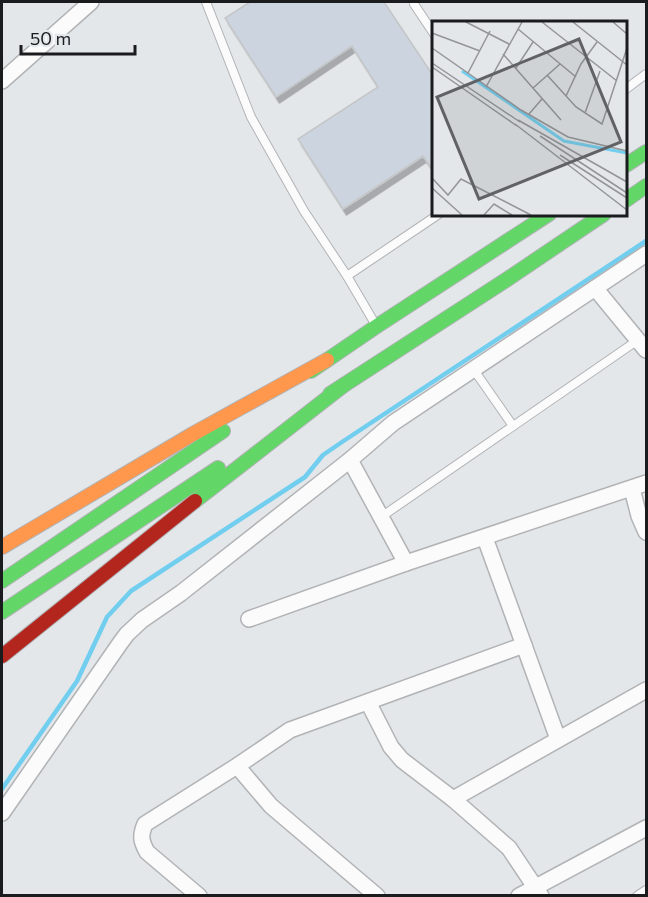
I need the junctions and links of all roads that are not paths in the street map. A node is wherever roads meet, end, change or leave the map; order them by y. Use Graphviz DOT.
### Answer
graph roads {
  1 [pos="91,2"];
  2 [pos="206,2"];
  3 [pos="415,2"];
  4 [pos="432,31"];
  5 [pos="646,74"];
  6 [pos="2,81"];
  7 [pos="627,88"];
  8 [pos="646,152"];
  9 [pos="627,164"];
  10 [pos="646,186"];
  11 [pos="627,199"];
  12 [pos="436,216"];
  13 [pos="546,216"];
  14 [pos="601,216"];
  15 [pos="646,254"];
  16 [pos="347,276"];
  17 [pos="595,288"];
  18 [pos="376,326"];
  19 [pos="643,345"];
  20 [pos="327,360"];
  21 [pos="474,370"];
  22 [pos="344,385"];
  23 [pos="513,426"];
  24 [pos="350,460"];
  25 [pos="639,486"];
  26 [pos="381,517"];
  27 [pos="646,532"];
  28 [pos="485,538"];
  29 [pos="2,547"];
  30 [pos="406,563"];
  31 [pos="2,581"];
  32 [pos="2,612"];
  33 [pos="249,619"];
  34 [pos="524,645"];
  35 [pos="2,656"];
  36 [pos="646,690"];
  37 [pos="368,702"];
  38 [pos="558,739"];
  39 [pos="237,766"];
  40 [pos="453,799"];
  41 [pos="2,813"];
  42 [pos="646,828"];
  43 [pos="646,890"];
  44 [pos="539,891"];
  45 [pos="199,896"];
  46 [pos="377,896"];
  47 [pos="519,896"];
  48 [pos="636,896"];
  1 -- 6 [label="street"];
  2 -- 16 [label="lane"];
  3 -- 4 [label="lane"];
  5 -- 7 [label="lane"];
  8 -- 9 [label="main road"];
  10 -- 11 [label="main road"];
  12 -- 16 [label="lane"];
  13 -- 18 [label="main road"];
  14 -- 22 [label="main road"];
  15 -- 17 [label="street"];
  16 -- 18 [label="lane"];
  17 -- 19 [label="street"];
  17 -- 21 [label="street"];
  18 -- 20 [label="main road"];
  19 -- 23 [label="lane"];
  20 -- 29 [label="main road"];
  20 -- 31 [label="main road"];
  21 -- 23 [label="lane"];
  21 -- 24 [label="street"];
  22 -- 32 [label="main road"];
  22 -- 35 [label="main road"];
  23 -- 26 [label="lane"];
  24 -- 26 [label="street"];
  24 -- 41 [label="street"];
  25 -- 27 [label="street"];
  25 -- 28 [label="street"];
  26 -- 30 [label="street"];
  28 -- 30 [label="street"];
  28 -- 34 [label="street"];
  30 -- 33 [label="street"];
  34 -- 37 [label="street"];
  34 -- 38 [label="street"];
  36 -- 38 [label="street"];
  37 -- 39 [label="street"];
  37 -- 40 [label="street"];
  38 -- 40 [label="street"];
  39 -- 45 [label="street"];
  39 -- 46 [label="street"];
  40 -- 44 [label="street"];
  42 -- 44 [label="street"];
  43 -- 48 [label="lane"];
  44 -- 47 [label="street"];
}
